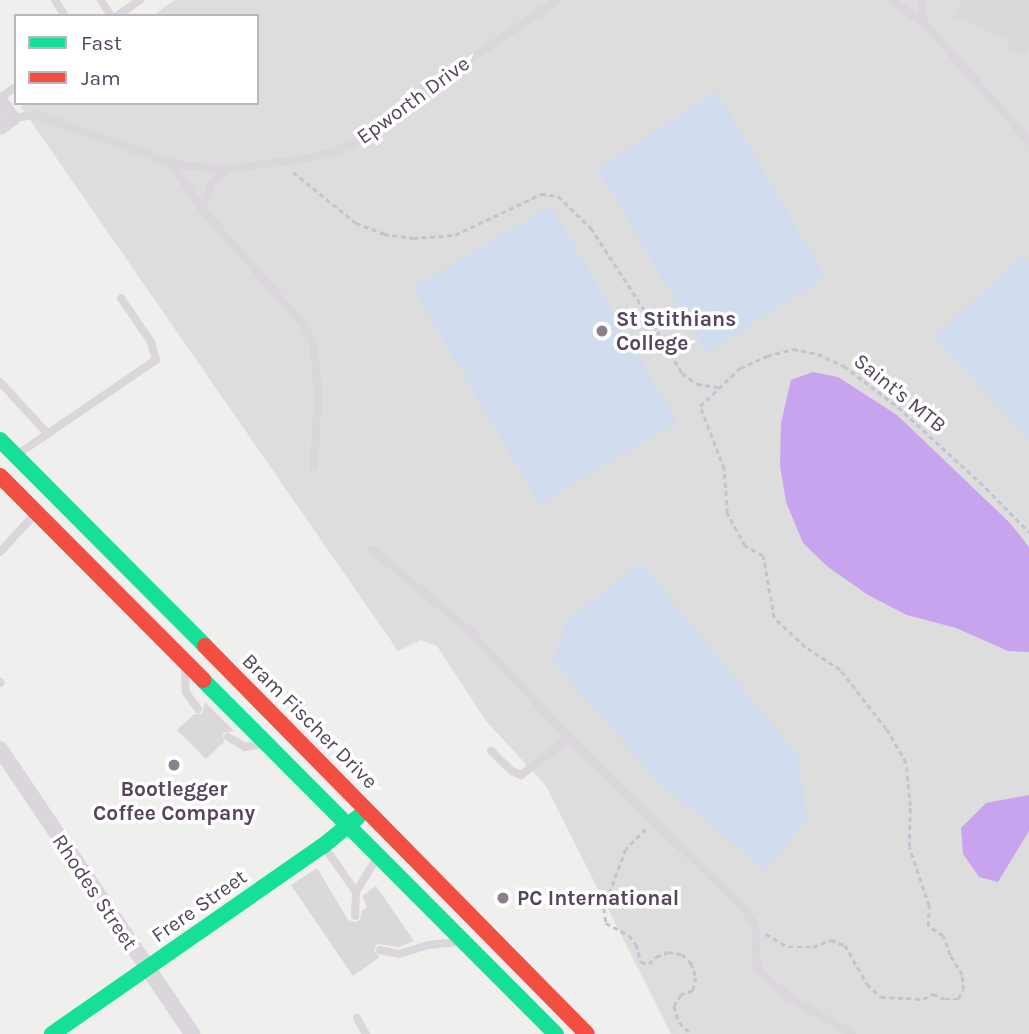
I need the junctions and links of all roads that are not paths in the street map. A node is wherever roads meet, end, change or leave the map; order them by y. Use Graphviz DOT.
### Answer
graph roads {
  1 [pos="140,0"];
  2 [pos="558,0"];
  3 [pos="891,0"];
  4 [pos="921,0"];
  5 [pos="120,14"];
  6 [pos="925,24"];
  7 [pos="0,99"];
  8 [pos="6,122"];
  9 [pos="1029,141"];
  10 [pos="172,163"];
  11 [pos="228,169"];
  12 [pos="202,209"];
  13 [pos="121,298"];
  14 [pos="0,382"];
  15 [pos="48,434"];
  16 [pos="0,440"];
  17 [pos="16,456"];
  18 [pos="314,466"];
  19 [pos="0,477"];
  20 [pos="36,513"];
  21 [pos="372,549"];
  22 [pos="0,552"];
  23 [pos="186,662"];
  24 [pos="198,709"];
  25 [pos="228,737"];
  26 [pos="569,737"];
  27 [pos="267,743"];
  28 [pos="0,749"];
  29 [pos="491,751"];
  30 [pos="368,809"];
  31 [pos="349,825"];
  32 [pos="323,846"];
  33 [pos="379,855"];
  34 [pos="356,892"];
  35 [pos="355,916"];
  36 [pos="464,941"];
  37 [pos="380,950"];
  38 [pos="146,968"];
  39 [pos="357,1018"];
  40 [pos="52,1034"];
  41 [pos="192,1034"];
  42 [pos="366,1034"];
  43 [pos="556,1034"];
  44 [pos="587,1034"];
  45 [pos="852,1034"];
  1 -- 5 [label="lane"];
  2 -- 11 [label="lane, Epworth Drive"];
  3 -- 6 [label="lane"];
  4 -- 6 [label="lane"];
  6 -- 9 [label="lane"];
  7 -- 8 [label="street"];
  8 -- 10 [label="lane, Epworth Drive"];
  10 -- 11 [label="lane, Epworth Drive"];
  10 -- 12 [label="lane"];
  11 -- 12 [label="lane"];
  12 -- 18 [label="lane"];
  13 -- 15 [label="lane"];
  14 -- 15 [label="lane"];
  15 -- 17 [label="lane"];
  16 -- 17 [label="main road, Bram Fischer Drive"];
  17 -- 30 [label="main road, Bram Fischer Drive"];
  19 -- 20 [label="main road"];
  20 -- 22 [label="lane"];
  20 -- 23 [label="main road"];
  21 -- 26 [label="lane"];
  23 -- 24 [label="lane"];
  23 -- 27 [label="main road"];
  25 -- 27 [label="lane"];
  26 -- 29 [label="lane"];
  26 -- 45 [label="lane"];
  27 -- 31 [label="main road"];
  28 -- 38 [label="street, Rhodes Street"];
  30 -- 31 [label="main road, Frere Street"];
  30 -- 44 [label="main road, Bram Fischer Drive"];
  31 -- 32 [label="main road, Frere Street"];
  31 -- 33 [label="main road"];
  32 -- 34 [label="lane"];
  32 -- 38 [label="main road, Frere Street"];
  33 -- 34 [label="lane"];
  33 -- 36 [label="main road"];
  34 -- 35 [label="lane"];
  36 -- 37 [label="lane"];
  36 -- 43 [label="main road"];
  38 -- 40 [label="main road, Frere Street"];
  38 -- 41 [label="street, Rhodes Street"];
  39 -- 42 [label="lane"];
}
